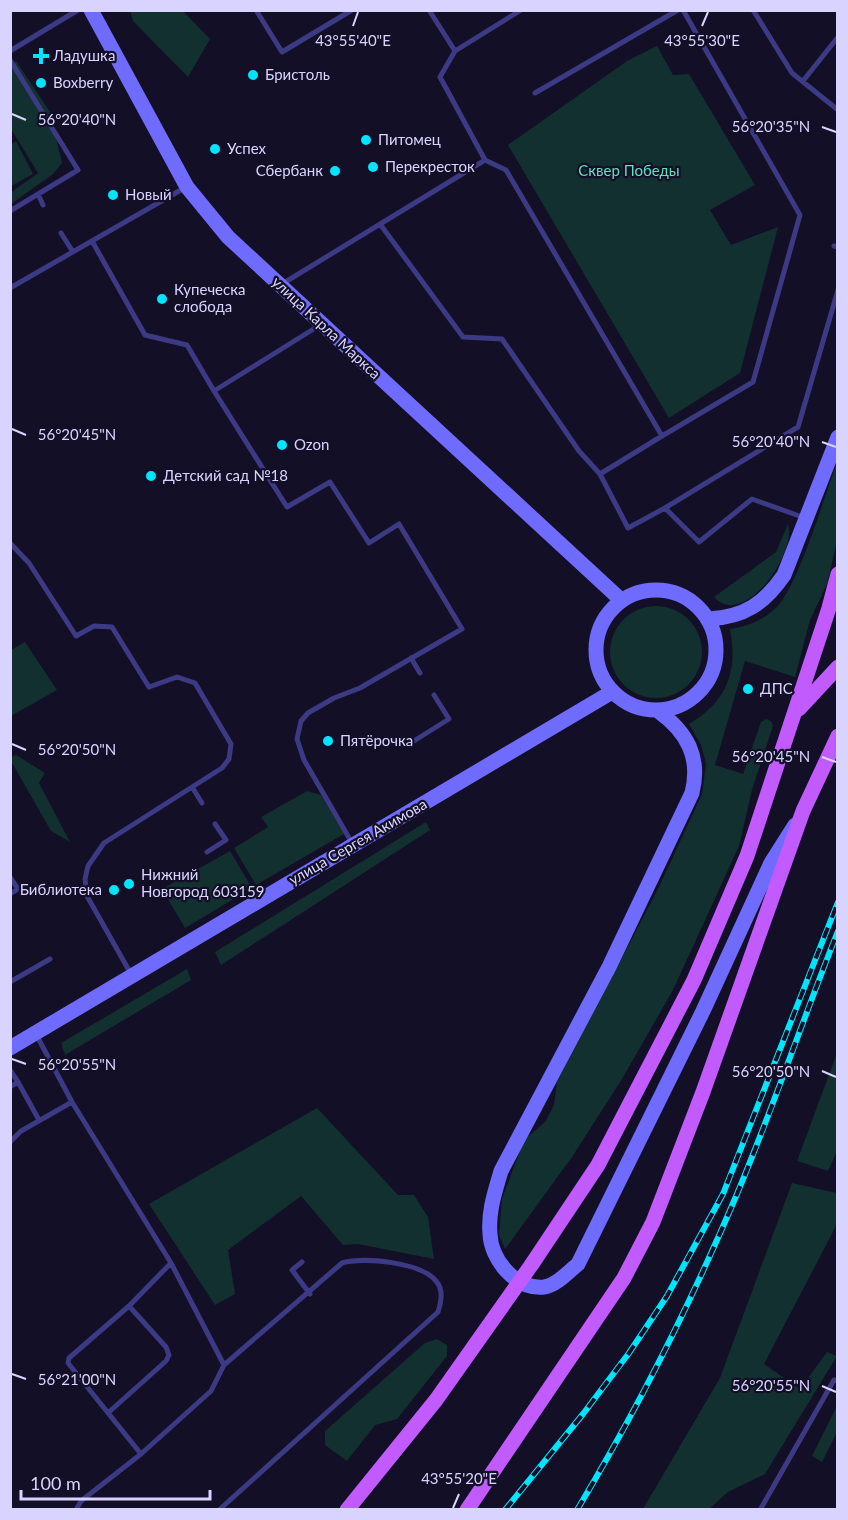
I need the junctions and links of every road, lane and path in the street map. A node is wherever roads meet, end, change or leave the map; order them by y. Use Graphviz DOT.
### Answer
graph roads {
  1 [pos="78,10"];
  2 [pos="91,10"];
  3 [pos="256,10"];
  4 [pos="352,10"];
  5 [pos="429,10"];
  6 [pos="521,10"];
  7 [pos="753,10"];
  8 [pos="677,11"];
  9 [pos="837,37"];
  10 [pos="10,51"];
  11 [pos="455,51"];
  12 [pos="10,60"];
  13 [pos="803,81"];
  14 [pos="536,93"];
  15 [pos="837,111"];
  16 [pos="485,160"];
  17 [pos="187,187"];
  18 [pos="38,194"];
  19 [pos="44,206"];
  20 [pos="10,211"];
  21 [pos="380,224"];
  22 [pos="61,234"];
  23 [pos="92,241"];
  24 [pos="73,252"];
  25 [pos="281,285"];
  26 [pos="10,288"];
  27 [pos="837,290"];
  28 [pos="321,324"];
  29 [pos="214,391"];
  30 [pos="662,436"];
  31 [pos="837,437"];
  32 [pos="600,474"];
  33 [pos="665,508"];
  34 [pos="807,519"];
  35 [pos="10,543"];
  36 [pos="837,574"];
  37 [pos="620,599"];
  38 [pos="709,619"];
  39 [pos="411,658"];
  40 [pos="837,667"];
  41 [pos="420,673"];
  42 [pos="612,692"];
  43 [pos="434,695"];
  44 [pos="658,711"];
  45 [pos="795,713"];
  46 [pos="837,736"];
  47 [pos="409,744"];
  48 [pos="192,787"];
  49 [pos="202,803"];
  50 [pos="803,811"];
  51 [pos="215,824"];
  52 [pos="353,844"];
  53 [pos="207,852"];
  54 [pos="10,877"];
  55 [pos="10,894"];
  56 [pos="50,959"];
  57 [pos="132,976"];
  58 [pos="11,980"];
  59 [pos="36,1034"];
  60 [pos="10,1048"];
  61 [pos="10,1070"];
  62 [pos="18,1082"];
  63 [pos="10,1087"];
  64 [pos="72,1102"];
  65 [pos="39,1120"];
  66 [pos="10,1142"];
  67 [pos="302,1262"];
  68 [pos="171,1263"];
  69 [pos="310,1294"];
  70 [pos="129,1306"];
  71 [pos="224,1365"];
  72 [pos="837,1381"];
  73 [pos="109,1412"];
  74 [pos="141,1454"];
  75 [pos="76,1509"];
  76 [pos="219,1509"];
  77 [pos="346,1509"];
  78 [pos="467,1509"];
  79 [pos="760,1509"];
  1 -- 10 [label="lane"];
  2 -- 17 [label="street, улица Карла Маркса"];
  3 -- 4 [label="lane"];
  5 -- 11 [label="lane"];
  6 -- 11 [label="lane"];
  7 -- 13 [label="lane"];
  8 -- 14 [label="lane"];
  8 -- 30 [label="lane"];
  9 -- 13 [label="lane"];
  11 -- 16 [label="lane"];
  12 -- 18 [label="lane"];
  13 -- 15 [label="lane"];
  16 -- 21 [label="lane"];
  16 -- 30 [label="lane"];
  17 -- 23 [label="lane"];
  17 -- 25 [label="street, улица Карла Маркса"];
  18 -- 19 [label="lane"];
  18 -- 20 [label="lane"];
  21 -- 25 [label="lane"];
  21 -- 32 [label="lane"];
  22 -- 24 [label="lane"];
  23 -- 24 [label="lane"];
  23 -- 29 [label="lane"];
  24 -- 26 [label="lane"];
  25 -- 28 [label="street, улица Карла Маркса"];
  27 -- 33 [label="lane"];
  28 -- 29 [label="lane"];
  28 -- 37 [label="street, улица Карла Маркса"];
  29 -- 39 [label="lane"];
  30 -- 32 [label="lane"];
  31 -- 34 [label="street"];
  32 -- 33 [label="lane"];
  33 -- 34 [label="lane"];
  34 -- 38 [label="street"];
  35 -- 48 [label="lane"];
  36 -- 45 [label="main road"];
  37 -- 38 [label="street"];
  37 -- 42 [label="street"];
  38 -- 44 [label="street"];
  39 -- 41 [label="lane"];
  39 -- 52 [label="lane"];
  40 -- 45 [label="main road"];
  42 -- 44 [label="street"];
  42 -- 52 [label="street, улица Сергея Акимова"];
  43 -- 47 [label="lane"];
  44 -- 50 [label="street"];
  45 -- 77 [label="main road, bridge"];
  46 -- 50 [label="main road"];
  48 -- 49 [label="lane"];
  48 -- 57 [label="lane"];
  50 -- 78 [label="main road"];
  51 -- 53 [label="lane"];
  52 -- 57 [label="street, улица Сергея Акимова"];
  54 -- 55 [label="lane"];
  56 -- 58 [label="lane"];
  57 -- 59 [label="street, улица Сергея Акимова"];
  59 -- 60 [label="street, улица Сергея Акимова"];
  59 -- 64 [label="lane"];
  61 -- 62 [label="lane"];
  62 -- 63 [label="lane"];
  62 -- 65 [label="lane"];
  64 -- 65 [label="lane"];
  64 -- 68 [label="lane"];
  65 -- 66 [label="lane"];
  67 -- 69 [label="lane"];
  68 -- 70 [label="lane"];
  68 -- 71 [label="lane"];
  69 -- 71 [label="lane"];
  69 -- 76 [label="lane"];
  70 -- 73 [label="lane"];
  70 -- 73 [label="lane"];
  71 -- 74 [label="lane"];
  72 -- 79 [label="lane"];
  73 -- 74 [label="lane"];
  74 -- 75 [label="lane"];
}
